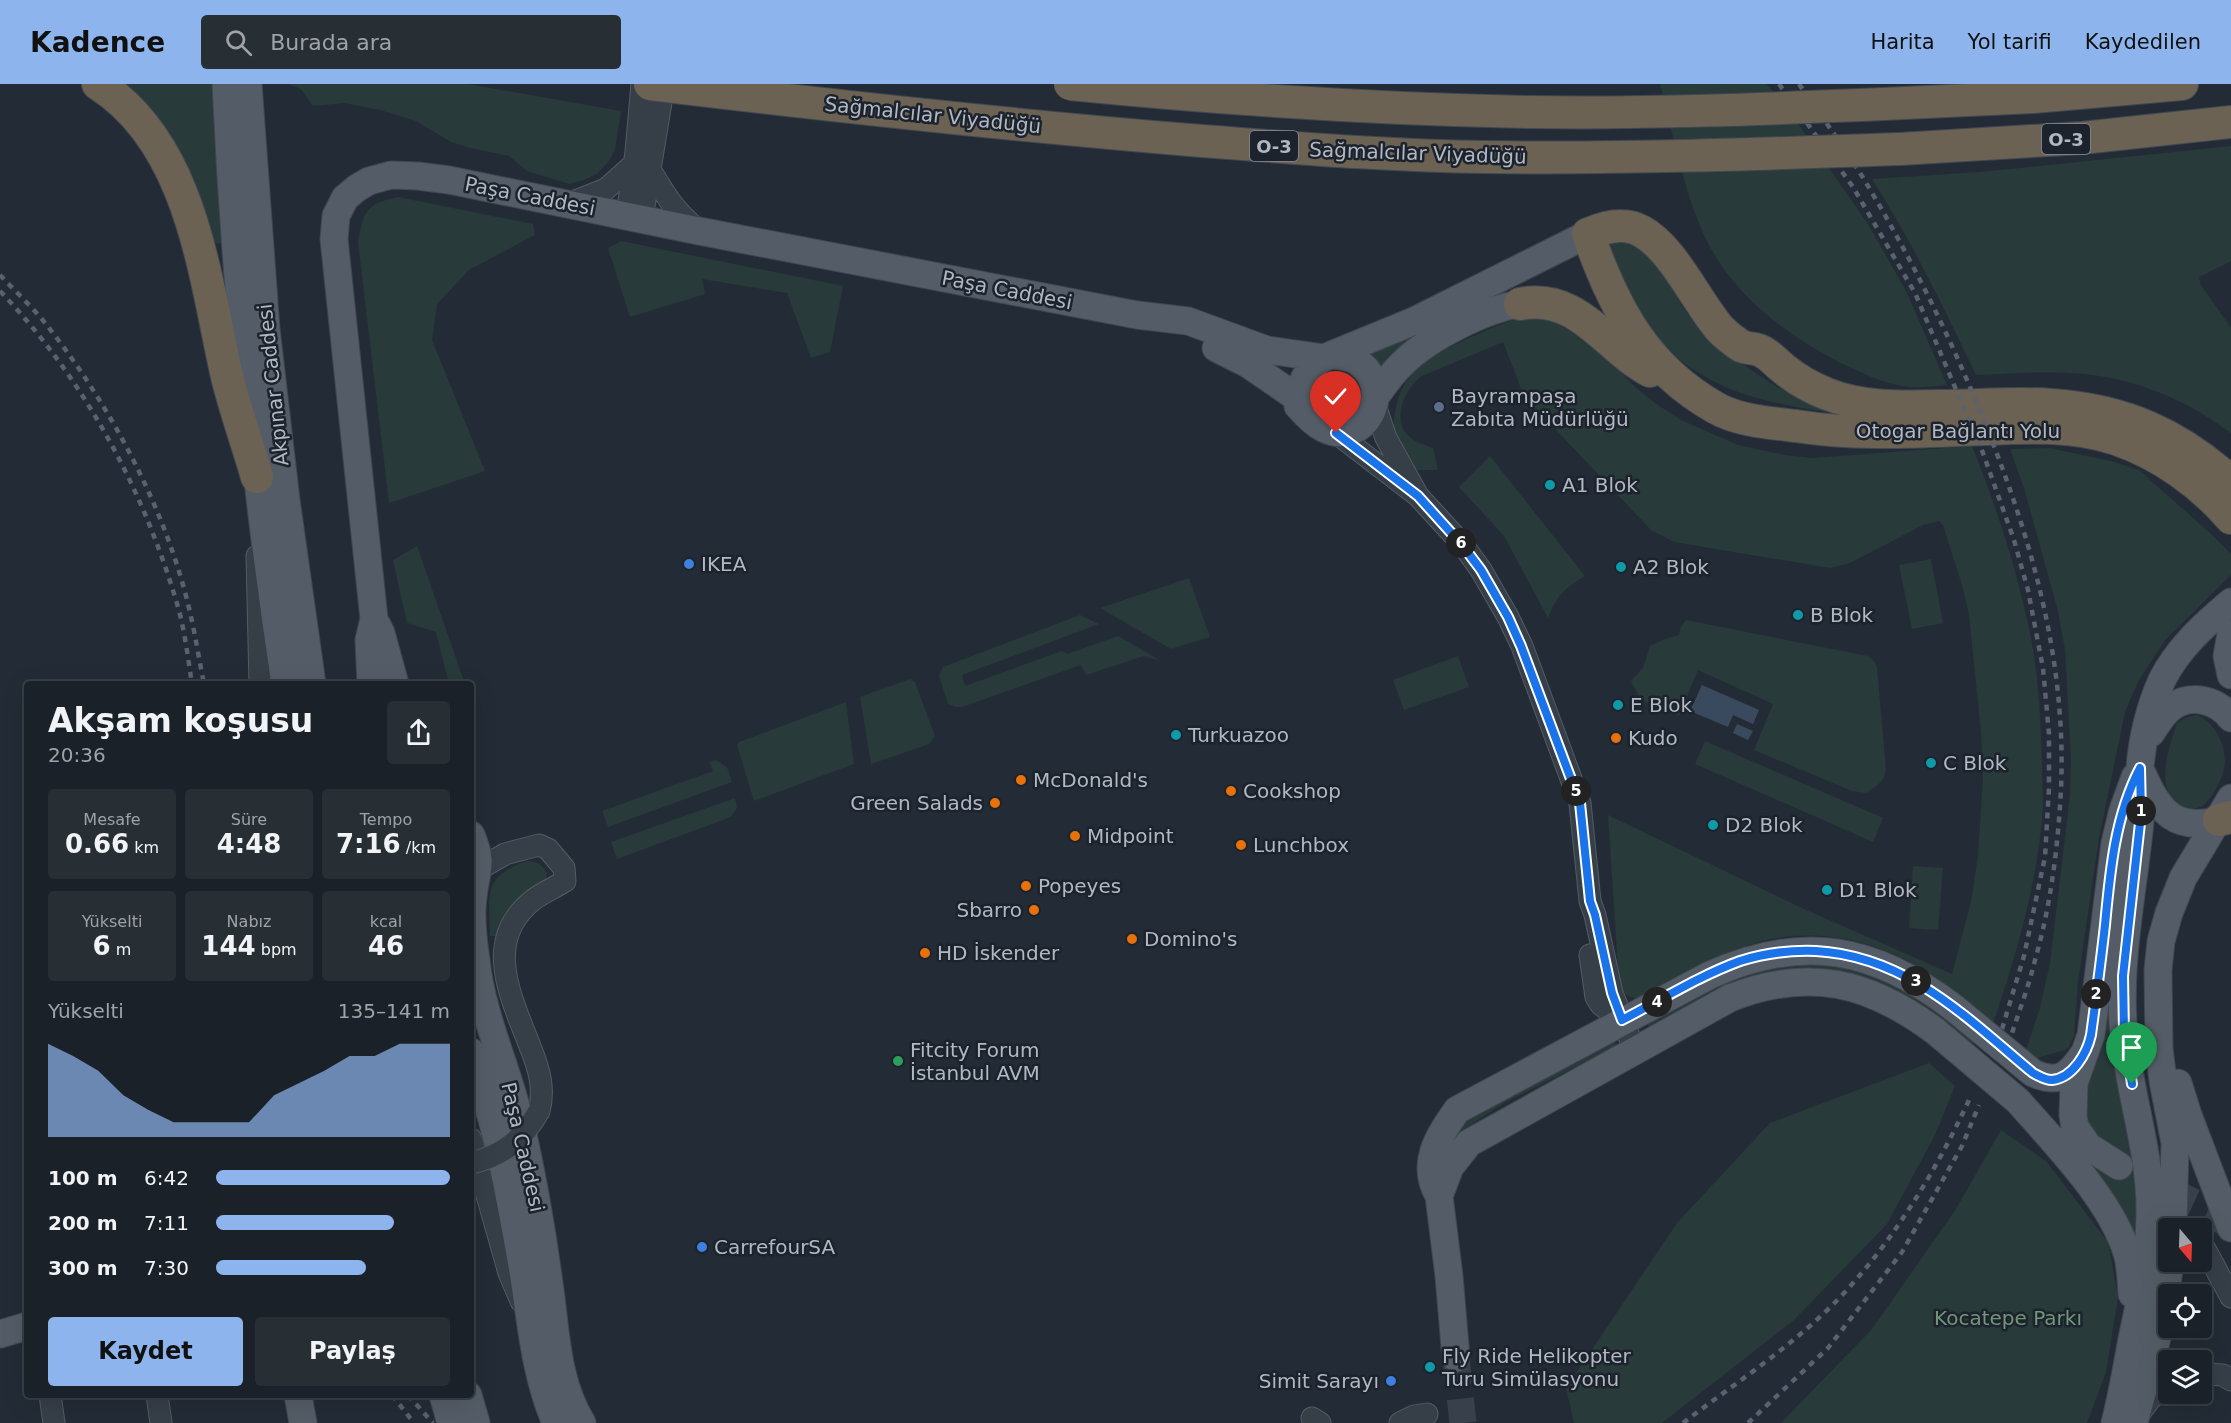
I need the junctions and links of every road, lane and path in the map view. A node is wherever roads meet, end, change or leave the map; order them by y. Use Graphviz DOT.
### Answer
graph roads {
  1 [pos="98,84"];
  2 [pos="226,84"];
  3 [pos="248,84"];
  4 [pos="642,84"];
  5 [pos="650,84"];
  6 [pos="664,84"];
  7 [pos="1070,84"];
  8 [pos="2182,84"];
  9 [pos="2231,122"];
  10 [pos="643,167"];
  11 [pos="568,204"];
  12 [pos="635,217"];
  13 [pos="699,231"];
  14 [pos="1588,234"];
  15 [pos="1520,304"];
  16 [pos="1137,315"];
  17 [pos="1328,356"];
  18 [pos="1671,376"];
  19 [pos="1299,399"];
  20 [pos="1375,400"];
  21 [pos="1336,433"];
  22 [pos="257,477"];
  23 [pos="2231,482"];
  24 [pos="1418,496"];
  25 [pos="2231,518"];
  26 [pos="2231,603"];
  27 [pos="374,619"];
  28 [pos="2231,634"];
  29 [pos="2231,675"];
  30 [pos="260,681"];
  31 [pos="285,681"];
  32 [pos="312,681"];
  33 [pos="371,681"];
  34 [pos="394,681"];
  35 [pos="2231,718"];
  36 [pos="2142,756"];
  37 [pos="2227,812"];
  38 [pos="474,843"];
  39 [pos="475,874"];
  40 [pos="474,945"];
  41 [pos="2159,1013"];
  42 [pos="1622,1020"];
  43 [pos="2088,1047"];
  44 [pos="1635,1050"];
  45 [pos="474,1060"];
  46 [pos="2018,1101"];
  47 [pos="2088,1146"];
  48 [pos="474,1150"];
  49 [pos="1445,1154"];
  50 [pos="474,1161"];
  51 [pos="2119,1166"];
  52 [pos="2173,1218"];
  53 [pos="2231,1228"];
  54 [pos="2212,1262"];
  55 [pos="2169,1272"];
  56 [pos="2231,1297"];
  57 [pos="2136,1323"];
  58 [pos="531,1325"];
  59 [pos="24,1327"];
  60 [pos="0,1334"];
  61 [pos="1456,1358"];
  62 [pos="2212,1374"];
  63 [pos="2231,1380"];
  64 [pos="2158,1393"];
  65 [pos="50,1398"];
  66 [pos="158,1398"];
  67 [pos="299,1398"];
  68 [pos="444,1398"];
  69 [pos="469,1398"];
  70 [pos="1426,1414"];
  71 [pos="2128,1422"];
  72 [pos="54,1423"];
  73 [pos="161,1423"];
  74 [pos="303,1423"];
  75 [pos="451,1423"];
  76 [pos="476,1423"];
  77 [pos="556,1423"];
  78 [pos="582,1423"];
  79 [pos="1400,1423"];
  1 -- 22 [label="highway"];
  2 -- 22 [label="main road, Akpınar Caddesi"];
  3 -- 32 [label="main road, Akpınar Caddesi"];
  4 -- 10 [label="street"];
  5 -- 9 [label="highway, Sağmalcılar Viyadüğü / O-3, bridge"];
  6 -- 10 [label="street"];
  7 -- 8 [label="highway, O-3, bridge"];
  10 -- 11 [label="street"];
  10 -- 12 [label="street"];
  10 -- 13 [label="street"];
  11 -- 12 [label="main road, Paşa Caddesi"];
  11 -- 27 [label="main road, Paşa Caddesi"];
  12 -- 13 [label="main road, Paşa Caddesi"];
  13 -- 16 [label="main road, Paşa Caddesi"];
  14 -- 17 [label="main road"];
  14 -- 18 [label="highway"];
  14 -- 23 [label="highway, Otogar Bağlantı Yolu"];
  15 -- 18 [label="highway"];
  15 -- 20 [label="main road"];
  16 -- 17 [label="main road, Paşa Caddesi"];
  16 -- 19 [label="main road, Paşa Caddesi"];
  17 -- 19 [label="main road"];
  17 -- 20 [label="main road"];
  18 -- 25 [label="highway, Otogar Bağlantı Yolu"];
  19 -- 21 [label="main road"];
  20 -- 21 [label="main road"];
  20 -- 24 [label="street"];
  21 -- 24 [label="street"];
  22 -- 30 [label="street"];
  22 -- 31 [label="main road, Akpınar Caddesi"];
  24 -- 42 [label="street"];
  26 -- 36 [label="main road"];
  27 -- 33 [label="main road, Paşa Caddesi"];
  27 -- 34 [label="main road, Paşa Caddesi"];
  28 -- 29 [label="main road"];
  35 -- 36 [label="main road"];
  36 -- 37 [label="main road"];
  36 -- 43 [label="main road"];
  36 -- 57 [label="main road"];
  37 -- 41 [label="main road"];
  38 -- 39 [label="main road"];
  39 -- 50 [label="street, bridge"];
  40 -- 78 [label="main road, Paşa Caddesi"];
  41 -- 52 [label="main road"];
  41 -- 53 [label="main road"];
  42 -- 43 [label="main road, bridge"];
  42 -- 44 [label="street"];
  42 -- 49 [label="main road"];
  43 -- 47 [label="main road"];
  44 -- 46 [label="main road, bridge"];
  44 -- 49 [label="main road"];
  45 -- 58 [label="main road, Paşa Caddesi"];
  46 -- 47 [label="main road"];
  46 -- 57 [label="main road"];
  47 -- 51 [label="main road"];
  48 -- 58 [label="street"];
  49 -- 61 [label="main road"];
  54 -- 56 [label="street"];
  55 -- 71 [label="main road"];
  57 -- 71 [label="main road"];
  58 -- 77 [label="main road, Paşa Caddesi"];
  59 -- 60 [label="main road"];
  62 -- 63 [label="street"];
  64 -- 71 [label="street"];
  65 -- 72 [label="street"];
  66 -- 73 [label="street"];
  67 -- 74 [label="main road"];
  68 -- 75 [label="main road"];
  69 -- 76 [label="main road"];
  70 -- 79 [label="street"];
}
